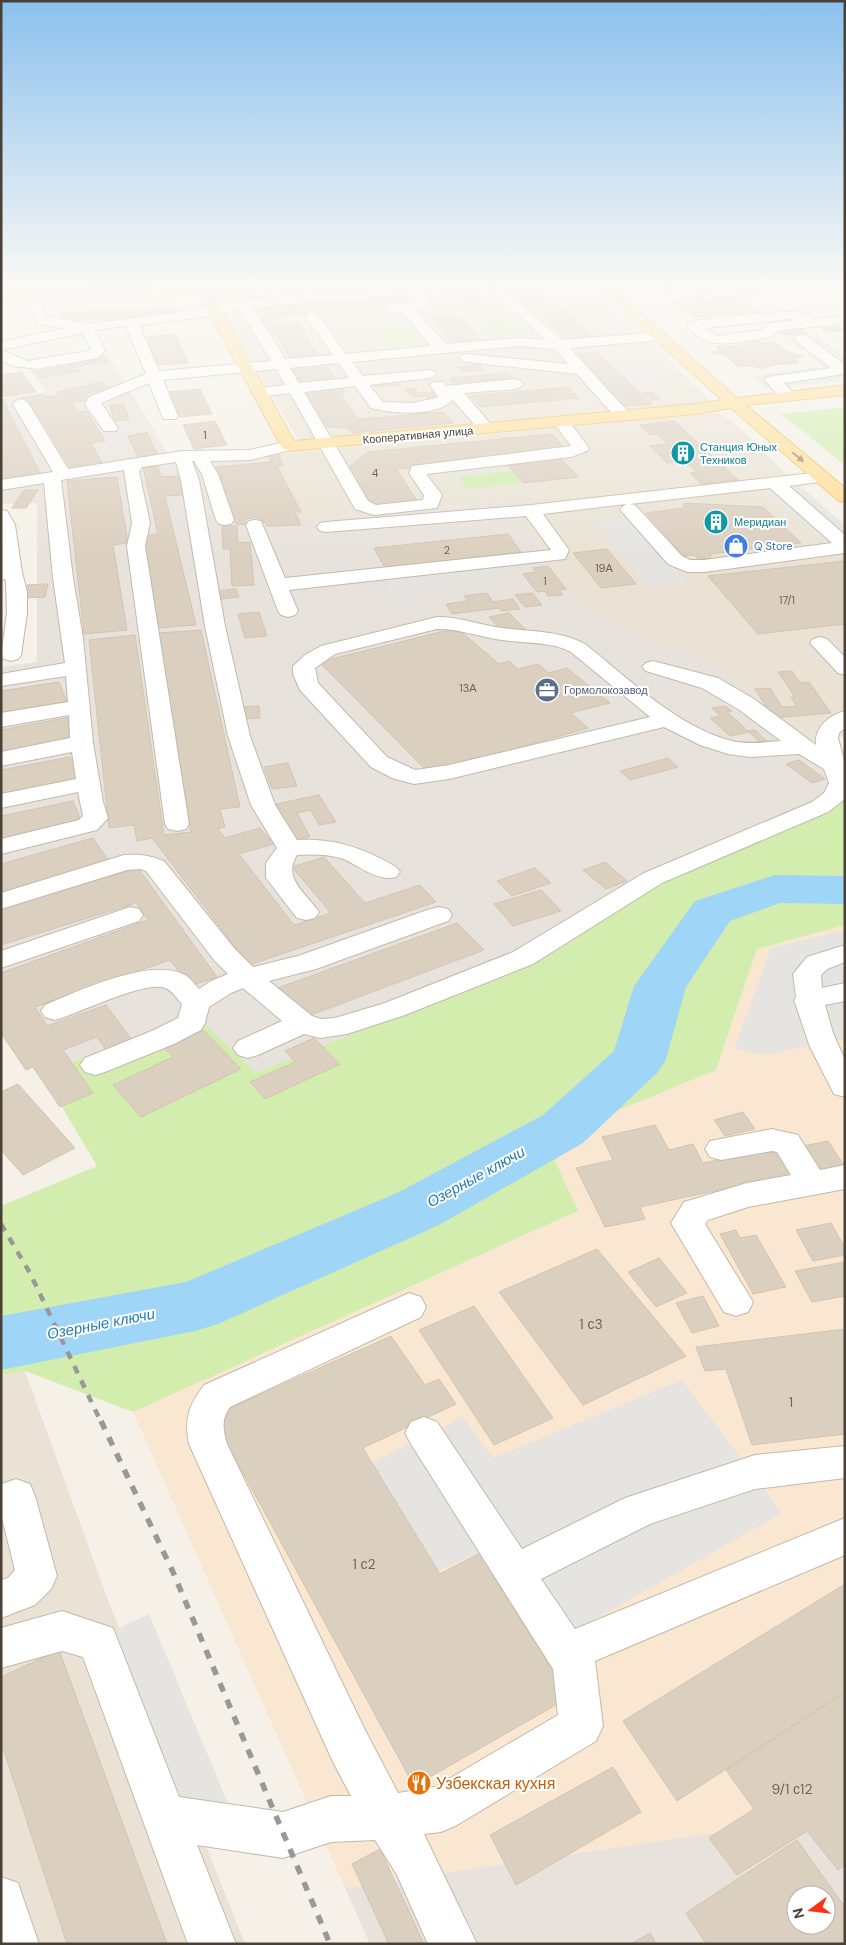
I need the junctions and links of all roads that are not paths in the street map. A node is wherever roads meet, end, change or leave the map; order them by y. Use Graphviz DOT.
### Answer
graph roads {
  1 [pos="154,376"];
  2 [pos="152,377"];
  3 [pos="251,377"];
  4 [pos="288,377"];
  5 [pos="355,377"];
  6 [pos="401,377"];
  7 [pos="432,377"];
  8 [pos="588,377"];
  9 [pos="705,377"];
  10 [pos="797,377"];
  11 [pos="358,381"];
  12 [pos="515,384"];
  13 [pos="294,388"];
  14 [pos="845,390"];
  15 [pos="448,391"];
  16 [pos="259,392"];
  17 [pos="790,396"];
  18 [pos="734,403"];
  19 [pos="21,404"];
  20 [pos="170,416"];
  21 [pos="623,416"];
  22 [pos="561,422"];
  23 [pos="110,428"];
  24 [pos="487,429"];
  25 [pos="325,443"];
  26 [pos="289,446"];
  27 [pos="192,456"];
  28 [pos="137,462"];
  29 [pos="58,477"];
  30 [pos="821,477"];
  31 [pos="774,482"];
  32 [pos="6,485"];
  33 [pos="689,492"];
  34 [pos="552,496"];
  35 [pos="845,497"];
  36 [pos="630,508"];
  37 [pos="531,510"];
  38 [pos="1,514"];
  39 [pos="225,520"];
  40 [pos="255,525"];
  41 [pos="326,527"];
  42 [pos="845,546"];
  43 [pos="7,573"];
  44 [pos="278,584"];
  45 [pos="288,610"];
  46 [pos="820,643"];
  47 [pos="11,655"];
  48 [pos="653,667"];
  49 [pos="74,668"];
  50 [pos="845,669"];
  51 [pos="1,680"];
  52 [pos="80,707"];
  53 [pos="845,718"];
  54 [pos="1,720"];
  55 [pos="667,720"];
  56 [pos="82,743"];
  57 [pos="827,751"];
  58 [pos="1,760"];
  59 [pos="89,783"];
  60 [pos="1,801"];
  61 [pos="177,824"];
  62 [pos="1,847"];
  63 [pos="289,848"];
  64 [pos="387,872"];
  65 [pos="1,901"];
  66 [pos="306,912"];
  67 [pos="130,915"];
  68 [pos="439,915"];
  69 [pos="845,953"];
  70 [pos="1,960"];
  71 [pos="246,976"];
  72 [pos="845,992"];
  73 [pos="808,1000"];
  74 [pos="196,1003"];
  75 [pos="55,1011"];
  76 [pos="302,1023"];
  77 [pos="248,1048"];
  78 [pos="836,1056"];
  79 [pos="95,1066"];
  80 [pos="845,1088"];
  81 [pos="720,1149"];
  82 [pos="845,1178"];
  83 [pos="812,1184"];
  84 [pos="736,1302"];
  85 [pos="409,1307"];
  86 [pos="424,1433"];
  87 [pos="845,1462"];
  88 [pos="16,1496"];
  89 [pos="845,1536"];
  90 [pos="515,1572"];
  91 [pos="1,1599"];
  92 [pos="1,1648"];
  93 [pos="573,1663"];
  94 [pos="164,1816"];
  95 [pos="387,1817"];
  96 [pos="1,1900"];
  97 [pos="15,1944"];
  98 [pos="212,1944"];
  99 [pos="453,1944"];
  1 -- 20 [label="street"];
  2 -- 23 [label="street"];
  3 -- 16 [label="main road"];
  4 -- 13 [label="street"];
  5 -- 11 [label="street"];
  6 -- 11 [label="street"];
  7 -- 15 [label="street"];
  8 -- 21 [label="street"];
  9 -- 18 [label="main road"];
  10 -- 17 [label="street"];
  11 -- 13 [label="street"];
  11 -- 15 [label="street"];
  12 -- 15 [label="street"];
  13 -- 16 [label="street"];
  13 -- 25 [label="street"];
  14 -- 17 [label="main road, Кооперативная улица"];
  15 -- 24 [label="street"];
  16 -- 26 [label="main road"];
  17 -- 18 [label="main road, Кооперативная улица"];
  18 -- 21 [label="main road, Кооперативная улица"];
  18 -- 30 [label="main road, one-way"];
  19 -- 29 [label="street"];
  21 -- 22 [label="main road, Кооперативная улица"];
  22 -- 24 [label="main road, Кооперативная улица"];
  22 -- 25 [label="street"];
  24 -- 25 [label="main road, Кооперативная улица"];
  25 -- 26 [label="main road, Кооперативная улица"];
  26 -- 27 [label="street"];
  27 -- 28 [label="street"];
  27 -- 39 [label="street"];
  27 -- 63 [label="street"];
  28 -- 29 [label="street"];
  28 -- 61 [label="street"];
  29 -- 32 [label="street"];
  29 -- 49 [label="street"];
  30 -- 31 [label="street"];
  30 -- 35 [label="main road"];
  31 -- 33 [label="street"];
  31 -- 42 [label="street"];
  32 -- 38 [label="street"];
  33 -- 34 [label="street"];
  33 -- 37 [label="street"];
  36 -- 42 [label="street"];
  37 -- 41 [label="street"];
  37 -- 44 [label="street"];
  38 -- 43 [label="street"];
  40 -- 44 [label="street"];
  43 -- 47 [label="street"];
  44 -- 45 [label="street"];
  46 -- 50 [label="street"];
  48 -- 57 [label="street"];
  49 -- 51 [label="street"];
  49 -- 52 [label="street"];
  52 -- 54 [label="street"];
  52 -- 56 [label="street"];
  53 -- 57 [label="street"];
  55 -- 55 [label="street"];
  55 -- 57 [label="street"];
  56 -- 58 [label="street"];
  56 -- 59 [label="street"];
  57 -- 76 [label="street"];
  59 -- 60 [label="street"];
  59 -- 62 [label="street"];
  63 -- 64 [label="street"];
  63 -- 66 [label="street"];
  65 -- 71 [label="street"];
  67 -- 70 [label="street"];
  68 -- 71 [label="street"];
  69 -- 73 [label="street"];
  71 -- 74 [label="street"];
  71 -- 76 [label="street"];
  72 -- 73 [label="street"];
  73 -- 78 [label="street"];
  74 -- 75 [label="street"];
  74 -- 79 [label="street"];
  76 -- 77 [label="street"];
  78 -- 80 [label="street"];
  81 -- 83 [label="street"];
  82 -- 83 [label="street"];
  83 -- 84 [label="street"];
  85 -- 95 [label="street"];
  86 -- 90 [label="street"];
  87 -- 90 [label="street"];
  88 -- 91 [label="street"];
  89 -- 93 [label="street"];
  90 -- 93 [label="street"];
  92 -- 94 [label="street"];
  93 -- 95 [label="street"];
  94 -- 95 [label="street"];
  94 -- 98 [label="street"];
  95 -- 99 [label="street"];
  96 -- 97 [label="street"];
}
